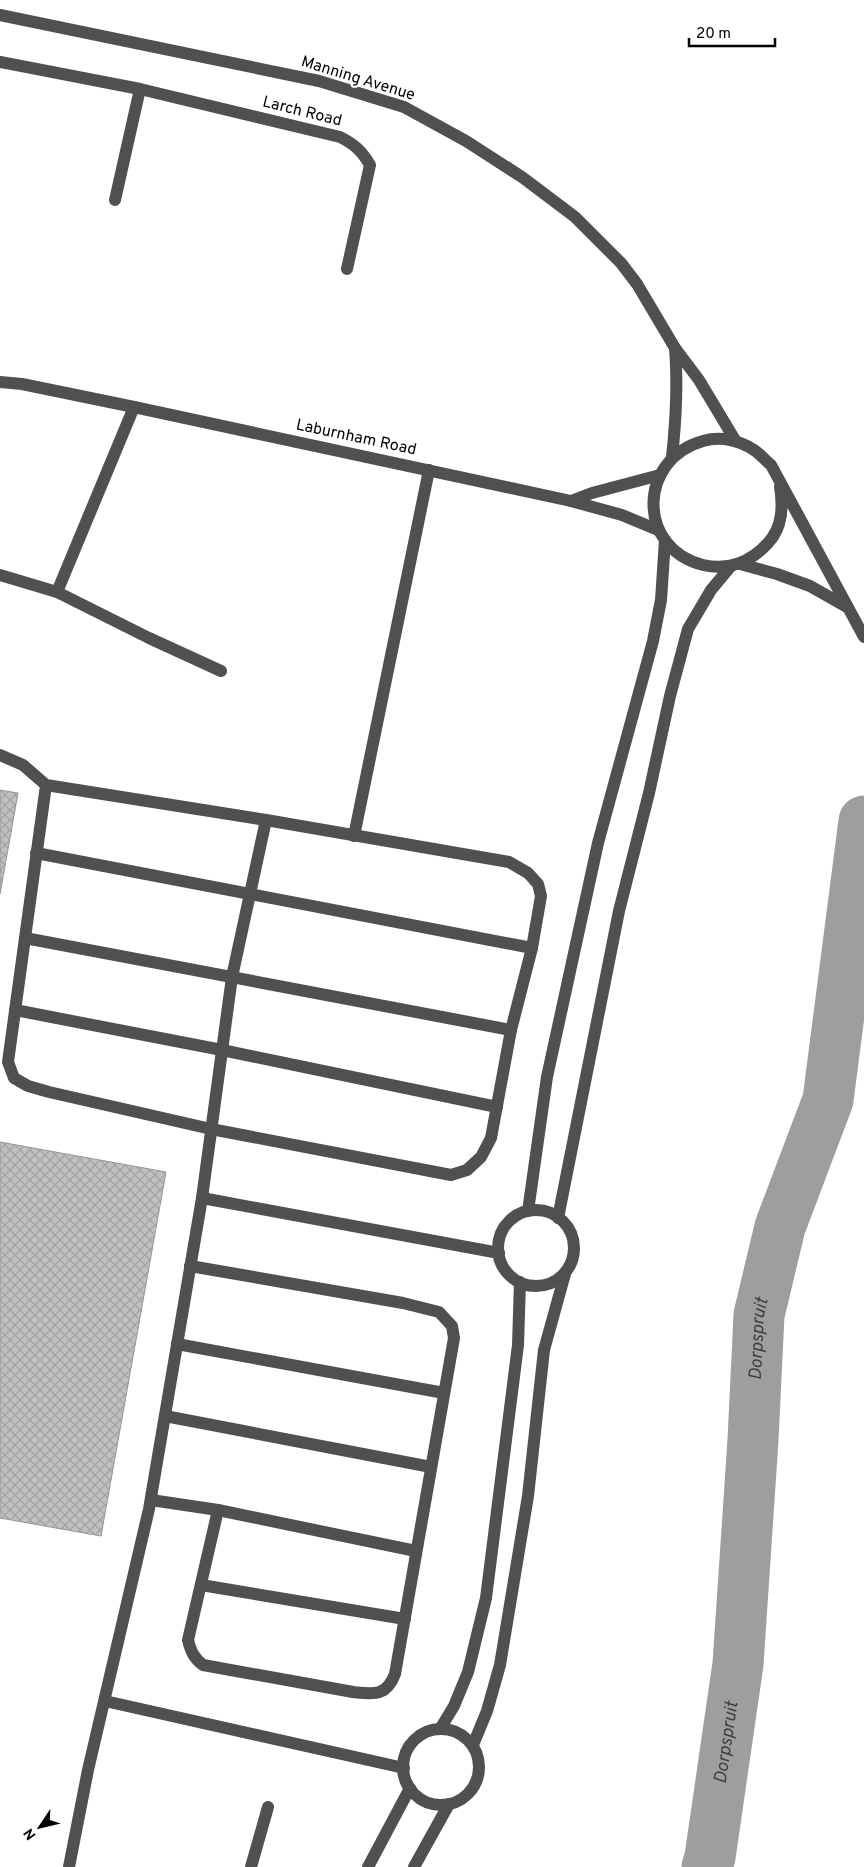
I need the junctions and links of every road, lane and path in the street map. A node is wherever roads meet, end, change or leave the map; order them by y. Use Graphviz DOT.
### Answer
graph roads {
  1 [pos="0,15"];
  2 [pos="0,62"];
  3 [pos="140,89"];
  4 [pos="115,200"];
  5 [pos="347,269"];
  6 [pos="675,348"];
  7 [pos="0,382"];
  8 [pos="134,406"];
  9 [pos="735,440"];
  10 [pos="672,457"];
  11 [pos="429,470"];
  12 [pos="660,475"];
  13 [pos="780,486"];
  14 [pos="571,501"];
  15 [pos="661,535"];
  16 [pos="736,565"];
  17 [pos="0,575"];
  18 [pos="57,592"];
  19 [pos="847,607"];
  20 [pos="864,637"];
  21 [pos="221,671"];
  22 [pos="0,754"];
  23 [pos="46,785"];
  24 [pos="266,820"];
  25 [pos="354,836"];
  26 [pos="36,853"];
  27 [pos="250,893"];
  28 [pos="25,938"];
  29 [pos="532,948"];
  30 [pos="232,978"];
  31 [pos="15,1010"];
  32 [pos="511,1030"];
  33 [pos="222,1050"];
  34 [pos="497,1107"];
  35 [pos="211,1128"];
  36 [pos="202,1198"];
  37 [pos="528,1212"];
  38 [pos="558,1218"];
  39 [pos="499,1253"];
  40 [pos="190,1266"];
  41 [pos="565,1274"];
  42 [pos="520,1282"];
  43 [pos="177,1344"];
  44 [pos="444,1393"];
  45 [pos="165,1416"];
  46 [pos="431,1467"];
  47 [pos="150,1500"];
  48 [pos="218,1510"];
  49 [pos="416,1551"];
  50 [pos="201,1585"];
  51 [pos="405,1619"];
  52 [pos="105,1701"];
  53 [pos="440,1729"];
  54 [pos="472,1745"];
  55 [pos="404,1768"];
  56 [pos="410,1788"];
  57 [pos="449,1804"];
  58 [pos="268,1806"];
  59 [pos="69,1867"];
  60 [pos="251,1867"];
  61 [pos="368,1867"];
  62 [pos="414,1867"];
  1 -- 6 [label="street, Manning Avenue"];
  2 -- 3 [label="street, Larch Road"];
  3 -- 4 [label="street"];
  3 -- 5 [label="street, Larch Road"];
  6 -- 9 [label="street, Manning Avenue"];
  6 -- 10 [label="street, Manning Avenue"];
  7 -- 8 [label="street, Laburnham Road"];
  8 -- 11 [label="street, Laburnham Road"];
  8 -- 18 [label="street"];
  9 -- 10 [label="street"];
  9 -- 13 [label="street"];
  10 -- 12 [label="street"];
  11 -- 14 [label="street, Laburnham Road"];
  11 -- 25 [label="street"];
  12 -- 14 [label="street"];
  12 -- 15 [label="street"];
  13 -- 16 [label="street"];
  13 -- 19 [label="street"];
  14 -- 15 [label="street, Laburnham Road"];
  15 -- 16 [label="street"];
  15 -- 37 [label="street"];
  16 -- 19 [label="street"];
  16 -- 38 [label="street"];
  17 -- 18 [label="street"];
  18 -- 21 [label="street"];
  19 -- 20 [label="street"];
  22 -- 23 [label="street"];
  23 -- 24 [label="street"];
  23 -- 26 [label="street"];
  24 -- 25 [label="street"];
  24 -- 27 [label="street"];
  25 -- 29 [label="street"];
  26 -- 27 [label="street"];
  26 -- 28 [label="street"];
  27 -- 29 [label="street"];
  27 -- 30 [label="street"];
  28 -- 30 [label="street"];
  28 -- 31 [label="street"];
  29 -- 32 [label="street"];
  30 -- 32 [label="street"];
  30 -- 33 [label="street"];
  31 -- 33 [label="street"];
  31 -- 35 [label="street"];
  32 -- 34 [label="street"];
  33 -- 34 [label="street"];
  33 -- 35 [label="street"];
  34 -- 35 [label="street"];
  35 -- 36 [label="street"];
  36 -- 39 [label="street"];
  36 -- 40 [label="street"];
  37 -- 38 [label="street"];
  37 -- 39 [label="street"];
  38 -- 41 [label="street"];
  39 -- 42 [label="street"];
  40 -- 43 [label="street"];
  40 -- 44 [label="street"];
  41 -- 42 [label="street"];
  41 -- 54 [label="street"];
  42 -- 53 [label="street"];
  43 -- 44 [label="street"];
  43 -- 45 [label="street"];
  44 -- 46 [label="street"];
  45 -- 46 [label="street"];
  45 -- 47 [label="street"];
  46 -- 49 [label="street"];
  47 -- 48 [label="street"];
  47 -- 52 [label="street"];
  48 -- 49 [label="street"];
  48 -- 50 [label="street"];
  49 -- 51 [label="street"];
  50 -- 51 [label="street"];
  50 -- 51 [label="street"];
  52 -- 55 [label="street"];
  52 -- 59 [label="street"];
  53 -- 54 [label="street"];
  53 -- 55 [label="street"];
  54 -- 57 [label="street"];
  55 -- 56 [label="street"];
  56 -- 57 [label="street"];
  56 -- 61 [label="street"];
  57 -- 62 [label="street"];
  58 -- 60 [label="street"];
}
